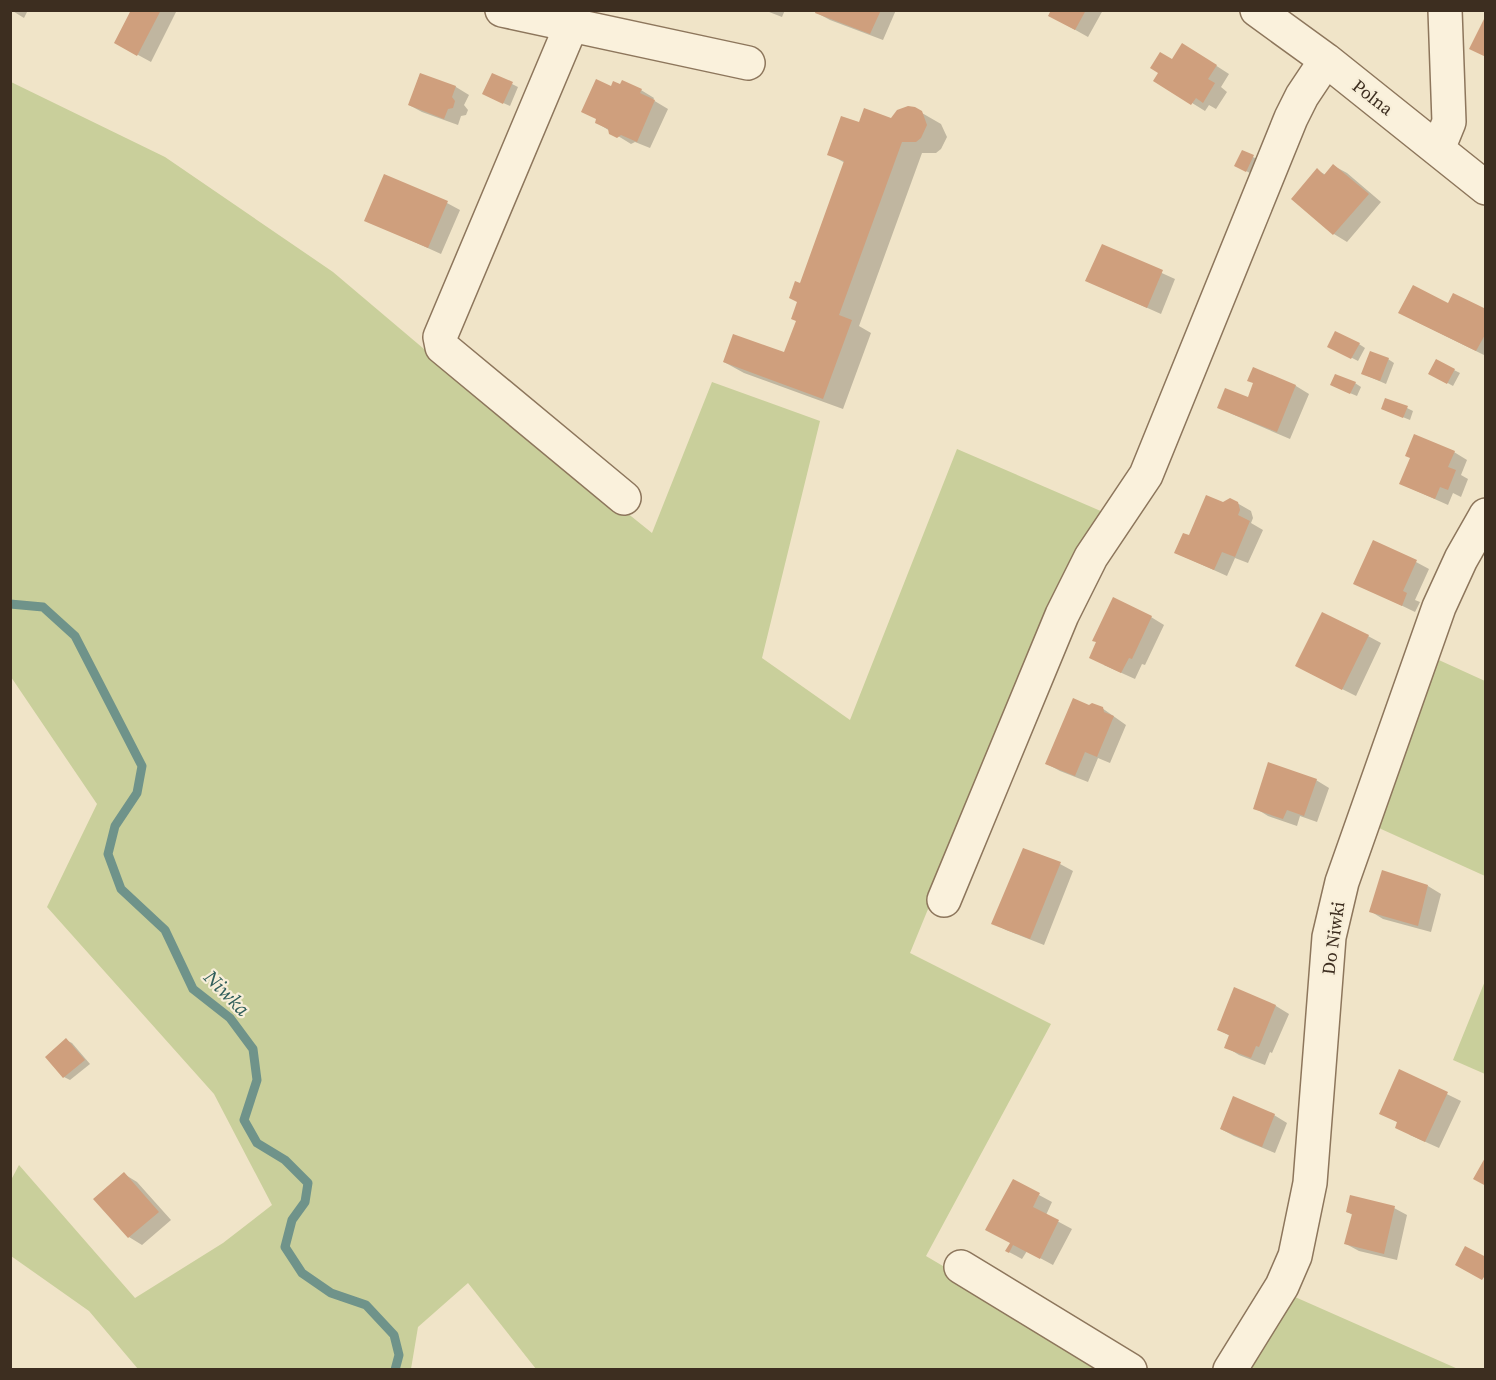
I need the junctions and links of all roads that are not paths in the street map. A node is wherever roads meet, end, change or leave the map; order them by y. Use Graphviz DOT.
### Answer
graph roads {
  1 [pos="501,10"];
  2 [pos="1257,10"];
  3 [pos="1445,10"];
  4 [pos="571,26"];
  5 [pos="1326,60"];
  6 [pos="748,63"];
  7 [pos="1438,149"];
  8 [pos="1485,188"];
  9 [pos="624,498"];
  10 [pos="1485,515"];
  11 [pos="944,900"];
  12 [pos="961,1267"];
  13 [pos="1130,1370"];
  14 [pos="1230,1370"];
  1 -- 4 [label="street"];
  2 -- 5 [label="street, Polna"];
  3 -- 7 [label="street"];
  4 -- 6 [label="street"];
  4 -- 9 [label="street"];
  5 -- 7 [label="street, Polna"];
  5 -- 11 [label="street"];
  7 -- 8 [label="street, Polna"];
  10 -- 14 [label="street, Do Niwki"];
  12 -- 13 [label="street"];
}
